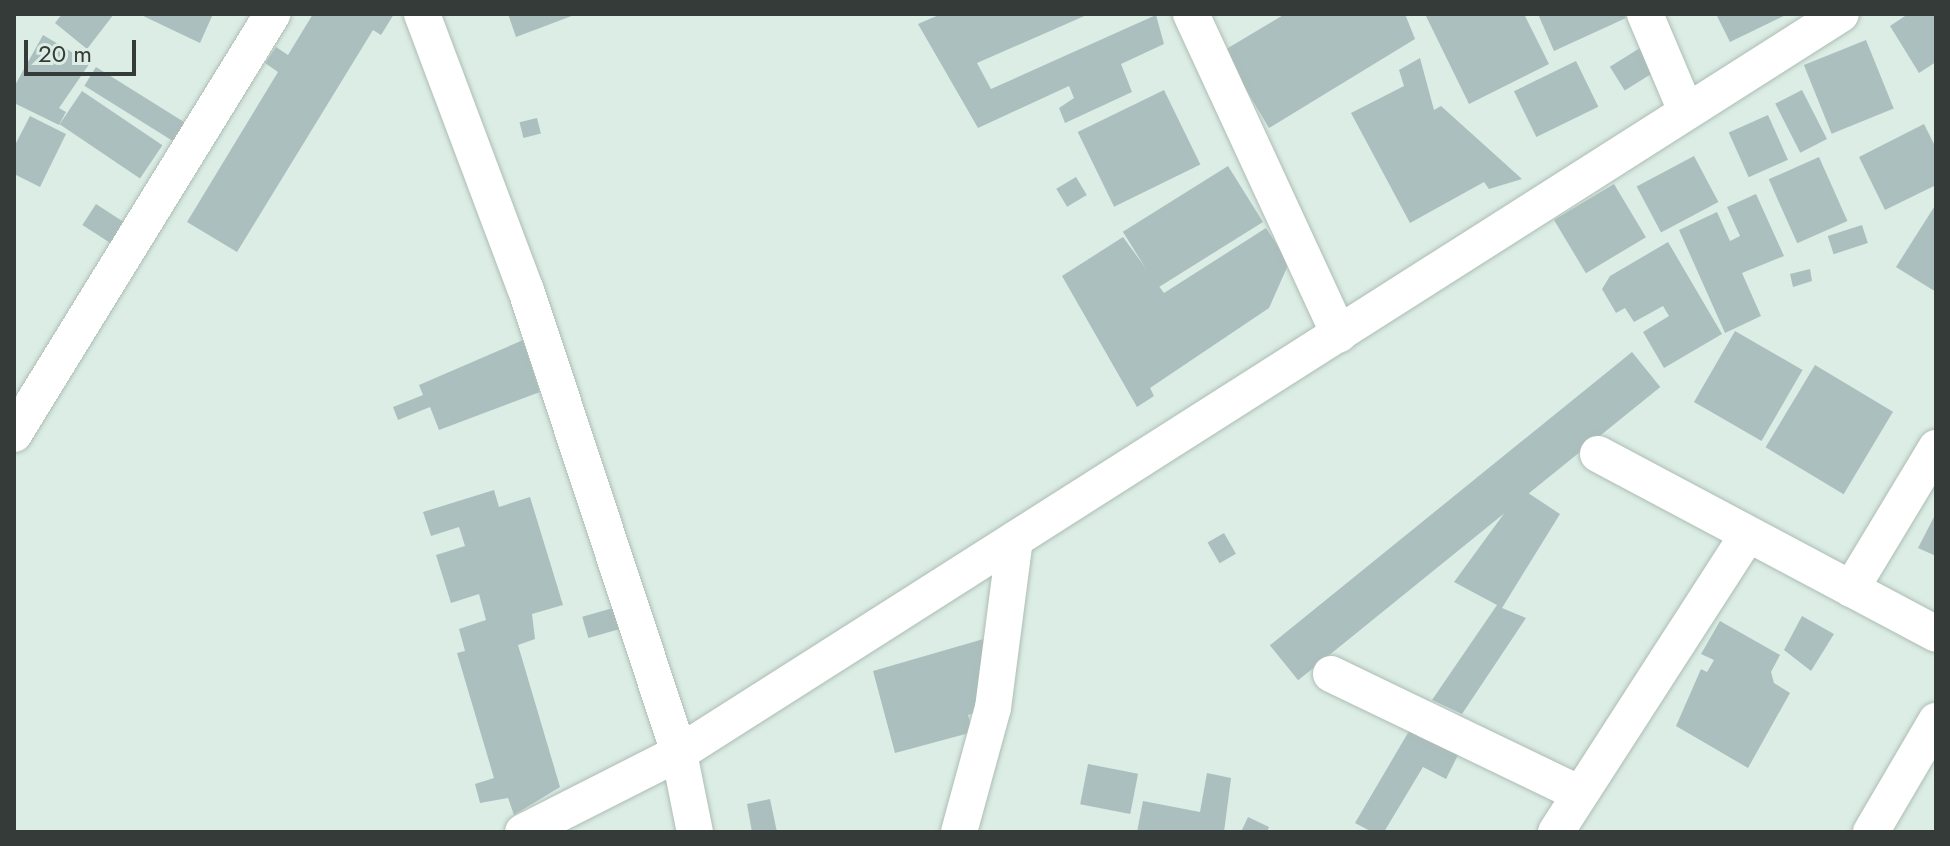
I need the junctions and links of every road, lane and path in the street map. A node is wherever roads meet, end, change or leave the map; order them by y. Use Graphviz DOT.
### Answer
graph roads {
  1 [pos="272,14"];
  2 [pos="422,14"];
  3 [pos="1191,14"];
  4 [pos="1645,14"];
  5 [pos="1841,14"];
  6 [pos="1686,111"];
  7 [pos="1339,335"];
  8 [pos="14,434"];
  9 [pos="1936,448"];
  10 [pos="1598,454"];
  11 [pos="1748,534"];
  12 [pos="1015,539"];
  13 [pos="1851,589"];
  14 [pos="1936,634"];
  15 [pos="1331,674"];
  16 [pos="1936,721"];
  17 [pos="679,753"];
  18 [pos="1580,794"];
  19 [pos="523,832"];
  20 [pos="695,832"];
  21 [pos="959,832"];
  22 [pos="1556,832"];
  23 [pos="1871,832"];
  1 -- 8 [label="street"];
  2 -- 17 [label="street"];
  3 -- 7 [label="street"];
  4 -- 6 [label="street"];
  5 -- 6 [label="street"];
  6 -- 7 [label="street"];
  7 -- 12 [label="street"];
  9 -- 13 [label="street"];
  10 -- 11 [label="street"];
  11 -- 13 [label="street"];
  11 -- 18 [label="street"];
  12 -- 17 [label="street"];
  12 -- 21 [label="street"];
  13 -- 14 [label="street"];
  15 -- 18 [label="street"];
  16 -- 23 [label="street"];
  17 -- 19 [label="street"];
  17 -- 20 [label="street"];
  18 -- 22 [label="street"];
}
